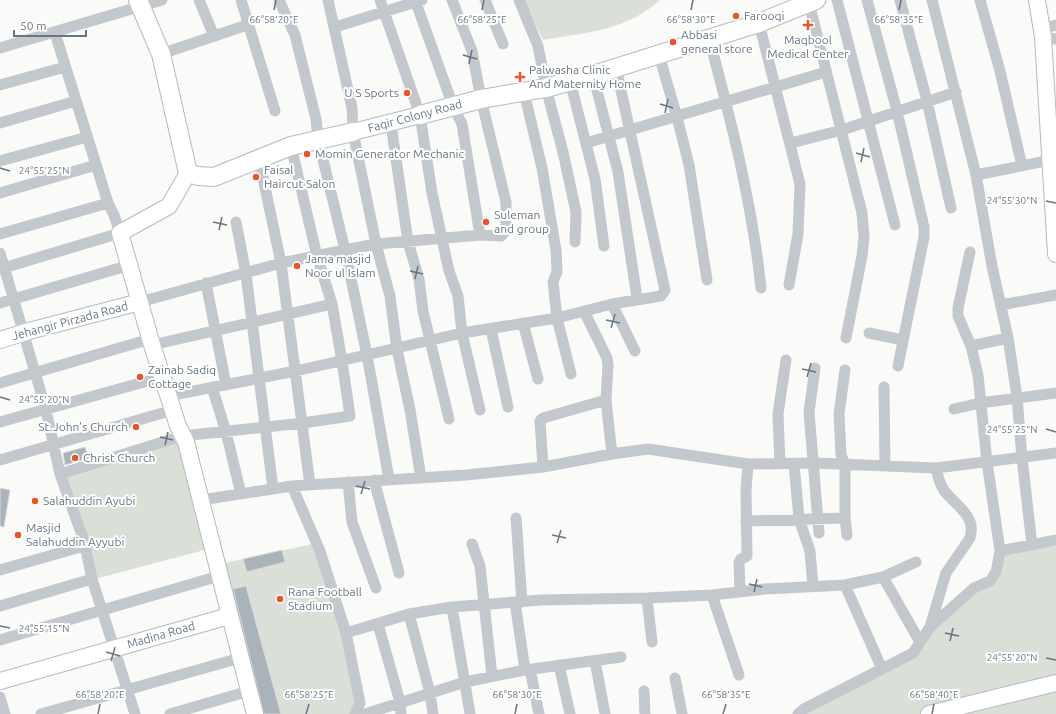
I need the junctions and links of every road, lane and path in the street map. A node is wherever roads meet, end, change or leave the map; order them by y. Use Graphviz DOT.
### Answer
graph roads {
  1 [pos="162,0"];
  2 [pos="199,0"];
  3 [pos="241,0"];
  4 [pos="279,0"];
  5 [pos="328,0"];
  6 [pos="380,0"];
  7 [pos="452,0"];
  8 [pos="485,0"];
  9 [pos="519,0"];
  10 [pos="837,0"];
  11 [pos="867,0"];
  12 [pos="900,0"];
  13 [pos="932,0"];
  14 [pos="980,0"];
  15 [pos="1037,0"];
  16 [pos="418,1"];
  17 [pos="813,2"];
  18 [pos="140,4"];
  19 [pos="385,12"];
  20 [pos="759,23"];
  21 [pos="247,25"];
  22 [pos="335,27"];
  23 [pos="55,33"];
  24 [pos="1049,33"];
  25 [pos="214,36"];
  26 [pos="709,38"];
  27 [pos="503,44"];
  28 [pos="0,48"];
  29 [pos="161,54"];
  30 [pos="659,55"];
  31 [pos="65,67"];
  32 [pos="616,68"];
  33 [pos="826,72"];
  34 [pos="593,75"];
  35 [pos="570,81"];
  36 [pos="0,85"];
  37 [pos="776,86"];
  38 [pos="546,88"];
  39 [pos="524,92"];
  40 [pos="956,92"];
  41 [pos="1051,93"];
  42 [pos="481,100"];
  43 [pos="76,101"];
  44 [pos="726,101"];
  45 [pos="927,101"];
  46 [pos="453,106"];
  47 [pos="275,111"];
  48 [pos="897,111"];
  49 [pos="420,115"];
  50 [pos="677,117"];
  51 [pos="869,120"];
  52 [pos="0,123"];
  53 [pos="391,124"];
  54 [pos="842,130"];
  55 [pos="631,131"];
  56 [pos="353,132"];
  57 [pos="87,137"];
  58 [pos="608,137"];
  59 [pos="318,139"];
  60 [pos="586,143"];
  61 [pos="791,143"];
  62 [pos="291,146"];
  63 [pos="259,159"];
  64 [pos="1053,159"];
  65 [pos="0,161"];
  66 [pos="96,165"];
  67 [pos="1022,166"];
  68 [pos="188,173"];
  69 [pos="976,175"];
  70 [pos="0,193"];
  71 [pos="108,203"];
  72 [pos="951,208"];
  73 [pos="236,222"];
  74 [pos="895,225"];
  75 [pos="0,234"];
  76 [pos="120,234"];
  77 [pos="480,236"];
  78 [pos="443,239"];
  79 [pos="408,242"];
  80 [pos="575,242"];
  81 [pos="376,244"];
  82 [pos="604,246"];
  83 [pos="345,250"];
  84 [pos="0,252"];
  85 [pos="970,252"];
  86 [pos="1056,254"];
  87 [pos="317,256"];
  88 [pos="130,264"];
  89 [pos="281,264"];
  90 [pos="2,269"];
  91 [pos="246,274"];
  92 [pos="707,280"];
  93 [pos="206,283"];
  94 [pos="789,285"];
  95 [pos="761,288"];
  96 [pos="1056,295"];
  97 [pos="636,298"];
  98 [pos="13,299"];
  99 [pos="140,302"];
  100 [pos="0,303"];
  101 [pos="332,304"];
  102 [pos="612,304"];
  103 [pos="1001,305"];
  104 [pos="584,311"];
  105 [pos="287,313"];
  106 [pos="557,318"];
  107 [pos="251,321"];
  108 [pos="523,323"];
  109 [pos="491,329"];
  110 [pos="215,330"];
  111 [pos="23,333"];
  112 [pos="462,333"];
  113 [pos="869,333"];
  114 [pos="846,338"];
  115 [pos="1008,338"];
  116 [pos="0,340"];
  117 [pos="903,340"];
  118 [pos="430,341"];
  119 [pos="151,342"];
  120 [pos="971,346"];
  121 [pos="397,349"];
  122 [pos="635,351"];
  123 [pos="367,355"];
  124 [pos="786,360"];
  125 [pos="342,361"];
  126 [pos="898,366"];
  127 [pos="815,368"];
  128 [pos="845,370"];
  129 [pos="296,371"];
  130 [pos="35,373"];
  131 [pos="571,374"];
  132 [pos="162,377"];
  133 [pos="258,378"];
  134 [pos="538,379"];
  135 [pos="0,383"];
  136 [pos="226,385"];
  137 [pos="212,387"];
  138 [pos="884,387"];
  139 [pos="1056,393"];
  140 [pos="1017,397"];
  141 [pos="606,400"];
  142 [pos="170,403"];
  143 [pos="980,403"];
  144 [pos="508,407"];
  145 [pos="954,409"];
  146 [pos="46,410"];
  147 [pos="480,410"];
  148 [pos="449,419"];
  149 [pos="0,422"];
  150 [pos="303,423"];
  151 [pos="264,427"];
  152 [pos="226,432"];
  153 [pos="182,436"];
  154 [pos="52,444"];
  155 [pos="1056,453"];
  156 [pos="612,454"];
  157 [pos="1022,458"];
  158 [pos="0,460"];
  159 [pos="987,462"];
  160 [pos="814,463"];
  161 [pos="748,464"];
  162 [pos="780,464"];
  163 [pos="794,464"];
  164 [pos="845,464"];
  165 [pos="885,466"];
  166 [pos="543,467"];
  167 [pos="936,468"];
  168 [pos="60,474"];
  169 [pos="421,478"];
  170 [pos="389,479"];
  171 [pos="374,480"];
  172 [pos="348,482"];
  173 [pos="310,485"];
  174 [pos="292,486"];
  175 [pos="273,489"];
  176 [pos="241,494"];
  177 [pos="201,500"];
  178 [pos="516,518"];
  179 [pos="845,518"];
  180 [pos="799,519"];
  181 [pos="817,519"];
  182 [pos="746,521"];
  183 [pos="819,533"];
  184 [pos="847,535"];
  185 [pos="1056,540"];
  186 [pos="472,544"];
  187 [pos="1032,545"];
  188 [pos="84,546"];
  189 [pos="1000,551"];
  190 [pos="916,562"];
  191 [pos="0,570"];
  192 [pos="399,573"];
  193 [pos="219,576"];
  194 [pos="883,577"];
  195 [pos="92,579"];
  196 [pos="845,585"];
  197 [pos="813,586"];
  198 [pos="376,588"];
  199 [pos="740,592"];
  200 [pos="712,595"];
  201 [pos="647,598"];
  202 [pos="518,602"];
  203 [pos="485,604"];
  204 [pos="0,606"];
  205 [pos="452,607"];
  206 [pos="103,610"];
  207 [pos="409,614"];
  208 [pos="229,616"];
  209 [pos="378,624"];
  210 [pos="930,627"];
  211 [pos="346,633"];
  212 [pos="0,640"];
  213 [pos="652,642"];
  214 [pos="920,642"];
  215 [pos="114,648"];
  216 [pos="622,657"];
  217 [pos="240,658"];
  218 [pos="595,660"];
  219 [pos="559,666"];
  220 [pos="527,669"];
  221 [pos="882,669"];
  222 [pos="739,675"];
  223 [pos="492,676"];
  224 [pos="675,678"];
  225 [pos="0,681"];
  226 [pos="465,682"];
  227 [pos="1056,683"];
  228 [pos="128,690"];
  229 [pos="249,691"];
  230 [pos="644,691"];
  231 [pos="430,693"];
  232 [pos="0,697"];
  233 [pos="400,702"];
  234 [pos="5,714"];
  235 [pos="41,714"];
  236 [pos="135,714"];
  237 [pos="170,714"];
  238 [pos="255,714"];
  239 [pos="355,714"];
  240 [pos="365,714"];
  241 [pos="401,714"];
  242 [pos="433,714"];
  243 [pos="470,714"];
  244 [pos="539,714"];
  245 [pos="570,714"];
  246 [pos="605,714"];
  247 [pos="645,714"];
  248 [pos="682,714"];
  249 [pos="798,714"];
  250 [pos="929,714"];
  1 -- 18 [label="street"];
  2 -- 25 [label="street"];
  3 -- 21 [label="street"];
  4 -- 59 [label="street"];
  5 -- 22 [label="street"];
  6 -- 19 [label="street"];
  7 -- 42 [label="street"];
  8 -- 27 [label="street"];
  9 -- 38 [label="street"];
  10 -- 51 [label="street"];
  11 -- 48 [label="street"];
  12 -- 45 [label="street"];
  13 -- 40 [label="street"];
  14 -- 67 [label="street"];
  15 -- 24 [label="main road"];
  16 -- 19 [label="street"];
  16 -- 46 [label="street"];
  17 -- 20 [label="main road, Faqir Colony Road"];
  17 -- 33 [label="street"];
  18 -- 23 [label="street"];
  18 -- 29 [label="main road"];
  19 -- 22 [label="street"];
  19 -- 49 [label="street"];
  20 -- 26 [label="main road, Faqir Colony Road"];
  20 -- 37 [label="street"];
  21 -- 25 [label="street"];
  21 -- 47 [label="street"];
  22 -- 56 [label="street"];
  23 -- 28 [label="street"];
  23 -- 31 [label="street"];
  24 -- 41 [label="main road"];
  25 -- 29 [label="street"];
  26 -- 30 [label="main road, Faqir Colony Road"];
  26 -- 44 [label="street"];
  29 -- 68 [label="main road"];
  30 -- 32 [label="main road, Faqir Colony Road"];
  30 -- 50 [label="street"];
  31 -- 36 [label="street"];
  31 -- 43 [label="street"];
  32 -- 34 [label="main road, Faqir Colony Road"];
  32 -- 55 [label="street"];
  33 -- 37 [label="street"];
  33 -- 54 [label="street"];
  34 -- 35 [label="main road, Faqir Colony Road"];
  34 -- 58 [label="street"];
  35 -- 38 [label="main road, Faqir Colony Road"];
  35 -- 60 [label="street"];
  37 -- 44 [label="street"];
  37 -- 61 [label="street"];
  38 -- 39 [label="main road, Faqir Colony Road"];
  38 -- 80 [label="street"];
  39 -- 42 [label="main road, Faqir Colony Road"];
  39 -- 106 [label="street"];
  40 -- 45 [label="street"];
  40 -- 69 [label="street"];
  41 -- 64 [label="main road"];
  42 -- 46 [label="main road, Faqir Colony Road"];
  42 -- 77 [label="street"];
  43 -- 52 [label="street"];
  43 -- 57 [label="street"];
  44 -- 50 [label="street"];
  44 -- 95 [label="street"];
  45 -- 48 [label="street"];
  45 -- 72 [label="street"];
  46 -- 49 [label="main road, Faqir Colony Road"];
  46 -- 77 [label="street"];
  48 -- 51 [label="street"];
  48 -- 117 [label="street"];
  49 -- 53 [label="main road, Faqir Colony Road"];
  49 -- 78 [label="street"];
  50 -- 55 [label="street"];
  50 -- 92 [label="street"];
  51 -- 54 [label="street"];
  51 -- 74 [label="street"];
  53 -- 56 [label="main road, Faqir Colony Road"];
  53 -- 79 [label="street"];
  54 -- 61 [label="street"];
  54 -- 114 [label="street"];
  55 -- 58 [label="street"];
  55 -- 97 [label="street"];
  56 -- 59 [label="main road, Faqir Colony Road"];
  56 -- 81 [label="street"];
  57 -- 65 [label="street"];
  57 -- 66 [label="street"];
  58 -- 60 [label="street"];
  58 -- 97 [label="street"];
  59 -- 62 [label="main road, Faqir Colony Road"];
  59 -- 83 [label="street"];
  60 -- 82 [label="street"];
  61 -- 94 [label="street"];
  62 -- 63 [label="main road, Faqir Colony Road"];
  62 -- 87 [label="street"];
  63 -- 68 [label="main road, Faqir Colony Road"];
  63 -- 89 [label="street"];
  64 -- 67 [label="street"];
  64 -- 86 [label="main road"];
  66 -- 70 [label="street"];
  66 -- 71 [label="street"];
  67 -- 69 [label="street"];
  68 -- 76 [label="main road"];
  69 -- 103 [label="street"];
  71 -- 75 [label="street"];
  71 -- 76 [label="street"];
  73 -- 91 [label="street"];
  76 -- 88 [label="main road"];
  76 -- 90 [label="street"];
  77 -- 78 [label="street"];
  78 -- 79 [label="street"];
  78 -- 112 [label="street"];
  79 -- 81 [label="street"];
  79 -- 118 [label="street"];
  81 -- 83 [label="street"];
  81 -- 121 [label="street"];
  83 -- 87 [label="street"];
  83 -- 123 [label="street"];
  84 -- 90 [label="street"];
  85 -- 120 [label="street"];
  87 -- 89 [label="street"];
  87 -- 101 [label="street"];
  88 -- 98 [label="street"];
  88 -- 99 [label="main road"];
  89 -- 91 [label="street"];
  89 -- 105 [label="street"];
  90 -- 98 [label="street"];
  91 -- 93 [label="street"];
  91 -- 107 [label="street"];
  93 -- 99 [label="street"];
  93 -- 110 [label="street"];
  96 -- 103 [label="street"];
  97 -- 102 [label="street"];
  98 -- 100 [label="street"];
  98 -- 111 [label="street"];
  99 -- 111 [label="main road, Jehangir Pirzada Road"];
  99 -- 119 [label="main road"];
  101 -- 105 [label="street"];
  101 -- 125 [label="street"];
  102 -- 104 [label="street"];
  102 -- 122 [label="street"];
  103 -- 115 [label="street"];
  104 -- 106 [label="street"];
  104 -- 141 [label="street"];
  105 -- 107 [label="street"];
  105 -- 129 [label="street"];
  106 -- 108 [label="street"];
  106 -- 131 [label="street"];
  107 -- 110 [label="street"];
  107 -- 133 [label="street"];
  108 -- 109 [label="street"];
  108 -- 134 [label="street"];
  109 -- 112 [label="street"];
  109 -- 144 [label="street"];
  110 -- 119 [label="street"];
  110 -- 136 [label="street"];
  111 -- 116 [label="main road, Jehangir Pirzada Road"];
  111 -- 130 [label="street"];
  112 -- 118 [label="street"];
  112 -- 147 [label="street"];
  113 -- 117 [label="street"];
  115 -- 120 [label="street"];
  115 -- 140 [label="street"];
  117 -- 126 [label="street"];
  118 -- 121 [label="street"];
  118 -- 148 [label="street"];
  119 -- 130 [label="street"];
  119 -- 132 [label="main road"];
  120 -- 143 [label="street"];
  121 -- 123 [label="street"];
  121 -- 169 [label="street"];
  123 -- 125 [label="street"];
  123 -- 170 [label="street"];
  124 -- 162 [label="street"];
  125 -- 129 [label="street"];
  125 -- 150 [label="street"];
  127 -- 160 [label="street"];
  128 -- 164 [label="street"];
  129 -- 133 [label="street"];
  129 -- 150 [label="street"];
  130 -- 135 [label="street"];
  130 -- 146 [label="street"];
  132 -- 142 [label="main road"];
  132 -- 146 [label="street"];
  133 -- 136 [label="street"];
  133 -- 151 [label="street"];
  136 -- 137 [label="street"];
  137 -- 142 [label="street"];
  137 -- 152 [label="street"];
  138 -- 165 [label="street"];
  139 -- 140 [label="street"];
  140 -- 143 [label="street"];
  140 -- 157 [label="street"];
  141 -- 156 [label="street"];
  141 -- 166 [label="street"];
  142 -- 153 [label="main road"];
  142 -- 154 [label="street"];
  143 -- 145 [label="street"];
  143 -- 159 [label="street"];
  146 -- 149 [label="street"];
  146 -- 154 [label="street"];
  150 -- 151 [label="street"];
  150 -- 173 [label="street"];
  151 -- 152 [label="street"];
  151 -- 175 [label="street"];
  152 -- 153 [label="street"];
  152 -- 176 [label="street"];
  153 -- 168 [label="street"];
  153 -- 177 [label="main road"];
  154 -- 158 [label="street"];
  154 -- 168 [label="street"];
  155 -- 157 [label="street"];
  156 -- 161 [label="street"];
  156 -- 166 [label="street"];
  157 -- 159 [label="street"];
  157 -- 187 [label="street"];
  159 -- 167 [label="street"];
  159 -- 189 [label="street"];
  160 -- 163 [label="street"];
  160 -- 164 [label="street"];
  160 -- 181 [label="street"];
  161 -- 162 [label="street"];
  161 -- 182 [label="street"];
  162 -- 163 [label="street"];
  163 -- 180 [label="street"];
  164 -- 165 [label="street"];
  164 -- 179 [label="street"];
  165 -- 167 [label="street"];
  166 -- 169 [label="street"];
  167 -- 210 [label="street"];
  168 -- 188 [label="street"];
  169 -- 170 [label="street"];
  170 -- 171 [label="street"];
  171 -- 172 [label="street"];
  171 -- 192 [label="street"];
  172 -- 173 [label="street"];
  172 -- 198 [label="street"];
  173 -- 174 [label="street"];
  174 -- 175 [label="street"];
  174 -- 211 [label="street"];
  175 -- 176 [label="street"];
  176 -- 177 [label="street"];
  177 -- 193 [label="main road"];
  178 -- 202 [label="street"];
  179 -- 181 [label="street"];
  179 -- 184 [label="street"];
  180 -- 181 [label="street"];
  180 -- 182 [label="street"];
  180 -- 197 [label="street"];
  181 -- 183 [label="street"];
  182 -- 199 [label="street"];
  185 -- 187 [label="street"];
  186 -- 203 [label="street"];
  187 -- 189 [label="street"];
  188 -- 191 [label="street"];
  188 -- 195 [label="street"];
  189 -- 210 [label="street"];
  190 -- 194 [label="street"];
  193 -- 206 [label="street"];
  193 -- 208 [label="main road"];
  194 -- 196 [label="street"];
  194 -- 214 [label="street"];
  195 -- 204 [label="street"];
  195 -- 206 [label="street"];
  196 -- 197 [label="street"];
  196 -- 221 [label="street"];
  197 -- 199 [label="street"];
  199 -- 200 [label="street"];
  200 -- 201 [label="street"];
  200 -- 222 [label="street"];
  201 -- 202 [label="street"];
  201 -- 213 [label="street"];
  202 -- 203 [label="street"];
  202 -- 220 [label="street"];
  203 -- 205 [label="street"];
  203 -- 223 [label="street"];
  205 -- 207 [label="street"];
  205 -- 226 [label="street"];
  206 -- 212 [label="street"];
  206 -- 215 [label="street"];
  207 -- 209 [label="street"];
  207 -- 231 [label="street"];
  208 -- 215 [label="main road, Madina Road"];
  208 -- 217 [label="main road"];
  209 -- 211 [label="street"];
  209 -- 233 [label="street"];
  210 -- 214 [label="street"];
  211 -- 239 [label="street"];
  214 -- 221 [label="street"];
  215 -- 225 [label="main road, Madina Road"];
  215 -- 228 [label="street"];
  216 -- 218 [label="street"];
  217 -- 228 [label="street"];
  217 -- 229 [label="main road"];
  218 -- 219 [label="street"];
  218 -- 246 [label="street"];
  219 -- 220 [label="street"];
  219 -- 245 [label="street"];
  220 -- 223 [label="street"];
  220 -- 244 [label="street"];
  221 -- 249 [label="street"];
  223 -- 226 [label="street"];
  224 -- 248 [label="street"];
  226 -- 231 [label="street"];
  226 -- 243 [label="street"];
  227 -- 250 [label="main road"];
  228 -- 235 [label="street"];
  228 -- 236 [label="street"];
  229 -- 237 [label="street"];
  229 -- 238 [label="main road"];
  230 -- 247 [label="street"];
  231 -- 233 [label="street"];
  231 -- 242 [label="street"];
  232 -- 234 [label="street"];
  233 -- 240 [label="street"];
  233 -- 241 [label="street"];
}
